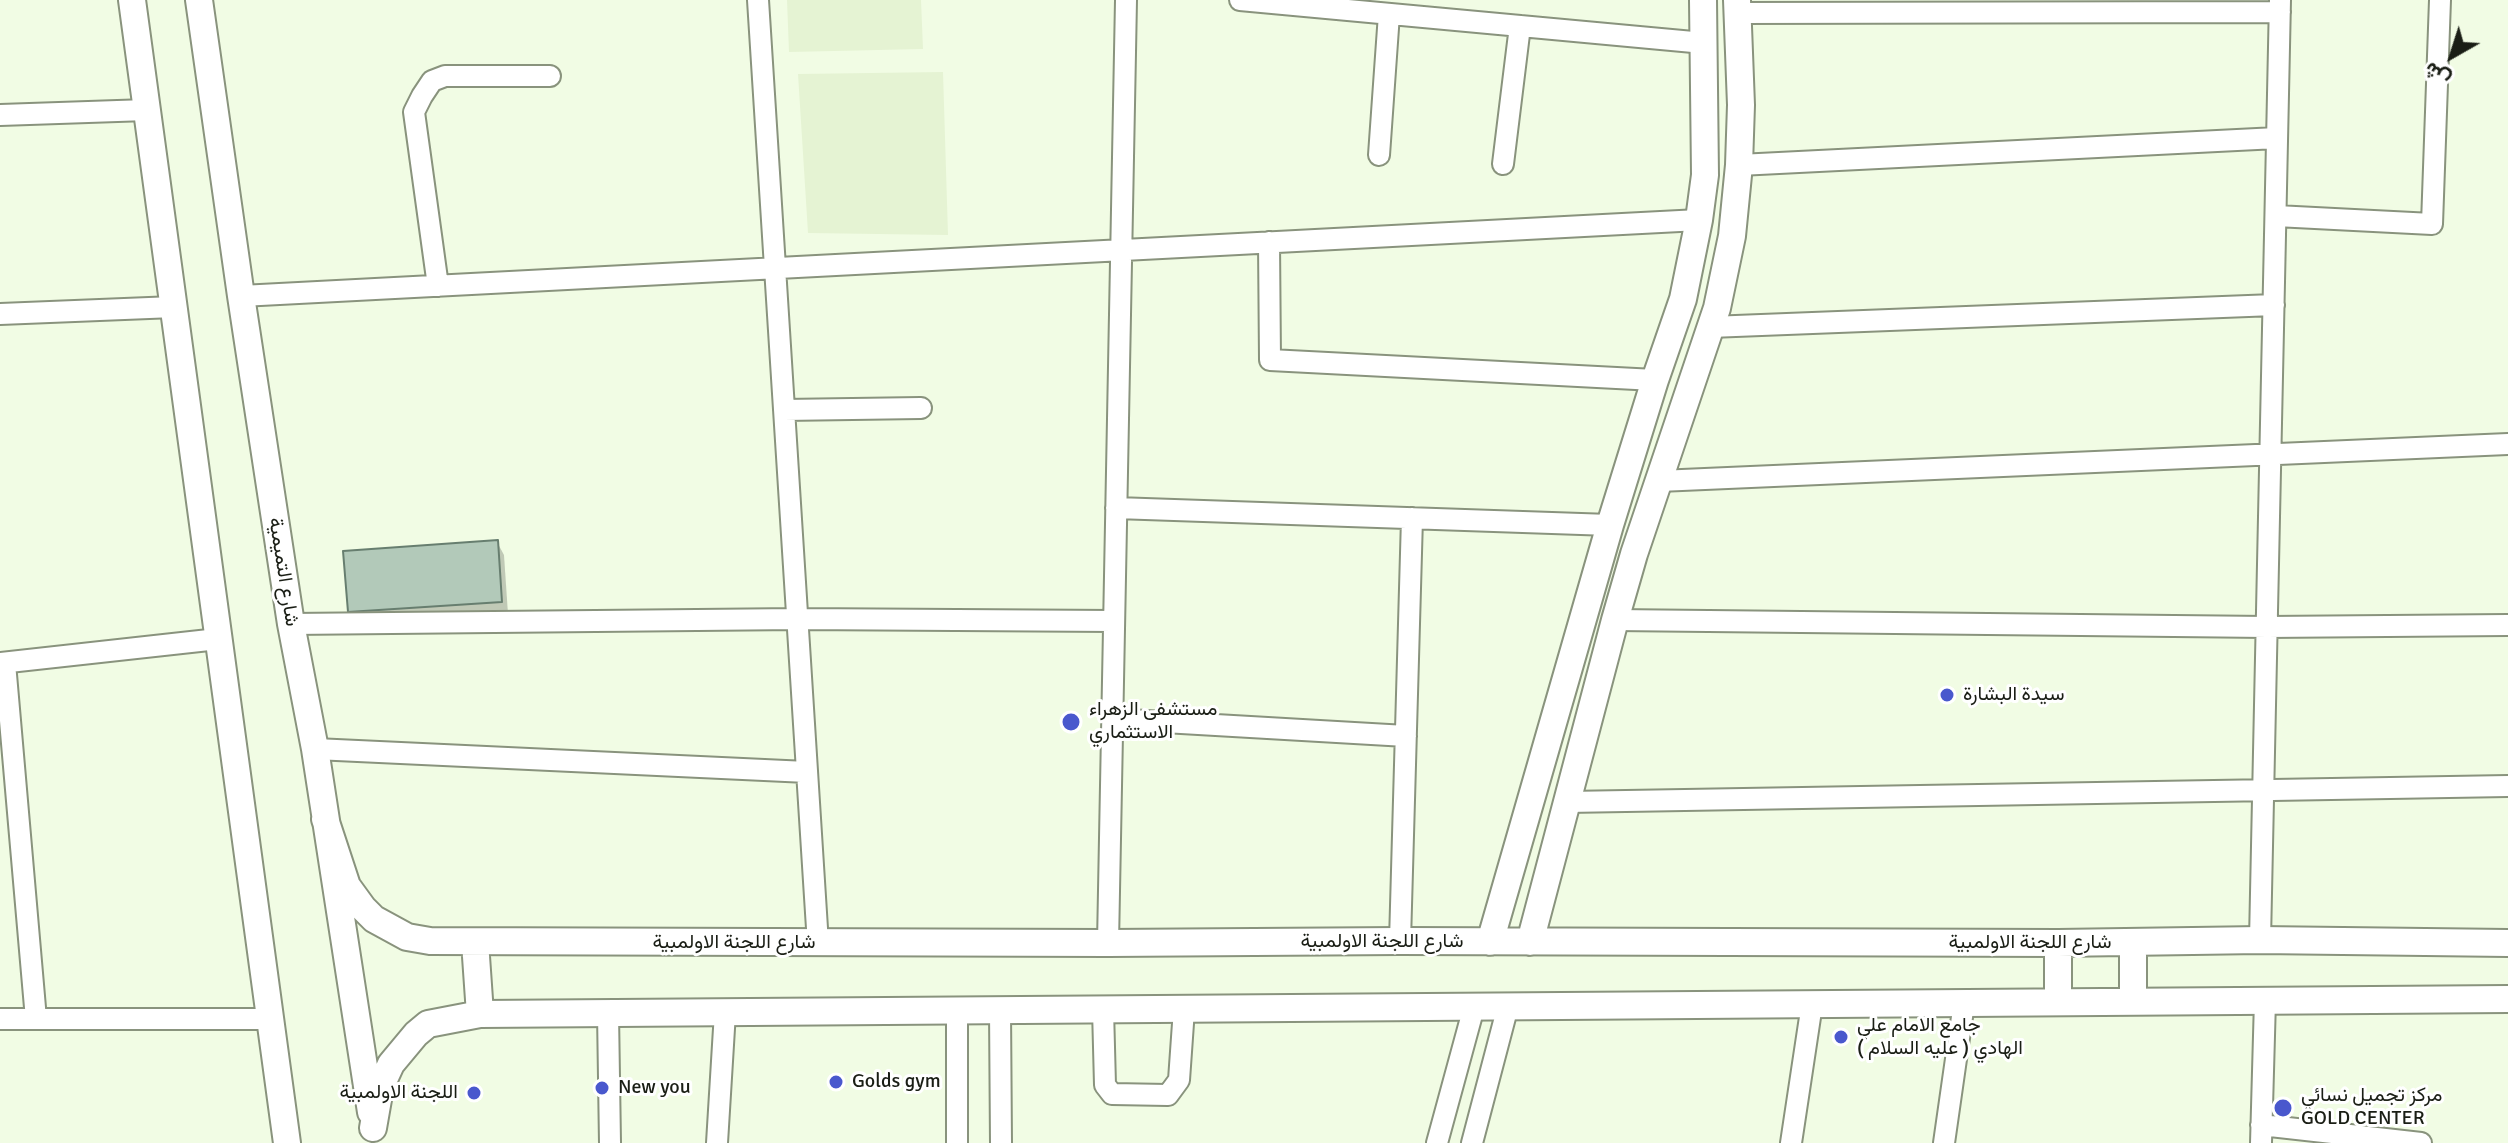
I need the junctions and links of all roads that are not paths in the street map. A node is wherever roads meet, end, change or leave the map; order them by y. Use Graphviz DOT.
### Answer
graph roads {
  1 [pos="132,0"];
  2 [pos="199,0"];
  3 [pos="758,0"];
  4 [pos="1126,0"];
  5 [pos="1240,0"];
  6 [pos="1703,0"];
  7 [pos="2440,0"];
  8 [pos="1737,6"];
  9 [pos="2280,6"];
  10 [pos="1401,10"];
  11 [pos="1520,26"];
  12 [pos="1704,43"];
  13 [pos="550,76"];
  14 [pos="147,110"];
  15 [pos="0,115"];
  16 [pos="2277,138"];
  17 [pos="1379,155"];
  18 [pos="1503,164"];
  19 [pos="1739,165"];
  20 [pos="2276,216"];
  21 [pos="1699,220"];
  22 [pos="1269,242"];
  23 [pos="1121,250"];
  24 [pos="775,268"];
  25 [pos="438,286"];
  26 [pos="241,296"];
  27 [pos="1683,299"];
  28 [pos="2274,305"];
  29 [pos="174,307"];
  30 [pos="0,314"];
  31 [pos="1713,318"];
  32 [pos="1655,380"];
  33 [pos="921,408"];
  34 [pos="784,410"];
  35 [pos="2508,444"];
  36 [pos="2271,453"];
  37 [pos="1659,481"];
  38 [pos="1116,508"];
  39 [pos="1412,518"];
  40 [pos="1610,525"];
  41 [pos="798,619"];
  42 [pos="1615,620"];
  43 [pos="1114,621"];
  44 [pos="291,624"];
  45 [pos="2508,625"];
  46 [pos="2267,627"];
  47 [pos="218,639"];
  48 [pos="2,663"];
  49 [pos="1112,719"];
  50 [pos="1406,736"];
  51 [pos="315,749"];
  52 [pos="807,772"];
  53 [pos="2508,786"];
  54 [pos="2264,791"];
  55 [pos="1567,802"];
  56 [pos="325,819"];
  57 [pos="2260,940"];
  58 [pos="1400,941"];
  59 [pos="475,942"];
  60 [pos="1490,942"];
  61 [pos="1530,942"];
  62 [pos="2133,942"];
  63 [pos="1108,943"];
  64 [pos="2058,943"];
  65 [pos="2508,943"];
  66 [pos="818,944"];
  67 [pos="2508,999"];
  68 [pos="2265,1000"];
  69 [pos="2133,1001"];
  70 [pos="2058,1002"];
  71 [pos="1964,1003"];
  72 [pos="1812,1004"];
  73 [pos="1508,1006"];
  74 [pos="1474,1007"];
  75 [pos="1103,1009"];
  76 [pos="1184,1009"];
  77 [pos="1000,1010"];
  78 [pos="957,1011"];
  79 [pos="725,1012"];
  80 [pos="608,1013"];
  81 [pos="480,1014"];
  82 [pos="0,1019"];
  83 [pos="36,1019"];
  84 [pos="270,1019"];
  85 [pos="2261,1134"];
  86 [pos="374,1135"];
  87 [pos="287,1143"];
  88 [pos="610,1143"];
  89 [pos="717,1143"];
  90 [pos="957,1143"];
  91 [pos="1001,1143"];
  92 [pos="1437,1143"];
  93 [pos="1473,1143"];
  94 [pos="1791,1143"];
  95 [pos="1944,1143"];
  96 [pos="2421,1143"];
  1 -- 14 [label="main road"];
  2 -- 26 [label="main road, شارع التميمية"];
  3 -- 24 [label="street"];
  4 -- 23 [label="street"];
  5 -- 10 [label="street"];
  6 -- 12 [label="main road"];
  7 -- 20 [label="street"];
  8 -- 9 [label="street"];
  8 -- 19 [label="main road"];
  9 -- 16 [label="street"];
  10 -- 11 [label="street"];
  10 -- 17 [label="street"];
  11 -- 12 [label="street"];
  11 -- 18 [label="street"];
  12 -- 21 [label="main road"];
  13 -- 25 [label="street"];
  14 -- 15 [label="street"];
  14 -- 29 [label="main road"];
  16 -- 19 [label="street"];
  16 -- 20 [label="street"];
  19 -- 31 [label="main road"];
  20 -- 28 [label="street"];
  21 -- 22 [label="street"];
  21 -- 27 [label="main road"];
  22 -- 23 [label="street"];
  22 -- 32 [label="street"];
  23 -- 24 [label="street"];
  23 -- 38 [label="street"];
  24 -- 25 [label="street"];
  24 -- 34 [label="street"];
  25 -- 26 [label="street"];
  26 -- 44 [label="main road, شارع التميمية"];
  27 -- 31 [label="main road"];
  27 -- 32 [label="main road"];
  28 -- 31 [label="street"];
  28 -- 36 [label="street"];
  29 -- 30 [label="street"];
  29 -- 47 [label="main road"];
  31 -- 37 [label="main road"];
  32 -- 40 [label="main road"];
  33 -- 34 [label="street"];
  34 -- 41 [label="street"];
  35 -- 36 [label="street"];
  36 -- 37 [label="street"];
  36 -- 46 [label="street"];
  37 -- 42 [label="main road"];
  38 -- 39 [label="street"];
  38 -- 43 [label="street"];
  39 -- 40 [label="street"];
  39 -- 50 [label="street"];
  40 -- 60 [label="main road"];
  41 -- 43 [label="street"];
  41 -- 44 [label="street"];
  41 -- 52 [label="street"];
  42 -- 46 [label="street"];
  42 -- 55 [label="main road"];
  43 -- 49 [label="street"];
  44 -- 51 [label="main road, شارع التميمية"];
  45 -- 46 [label="street"];
  46 -- 54 [label="street"];
  47 -- 48 [label="street"];
  47 -- 84 [label="main road"];
  48 -- 83 [label="street"];
  49 -- 50 [label="street"];
  49 -- 63 [label="street"];
  50 -- 58 [label="street"];
  51 -- 52 [label="street"];
  51 -- 56 [label="main road, شارع التميمية"];
  52 -- 66 [label="street"];
  53 -- 54 [label="street"];
  54 -- 55 [label="street"];
  54 -- 57 [label="street"];
  55 -- 61 [label="main road"];
  56 -- 59 [label="main road, شارع اللجنة الاولمبية"];
  56 -- 86 [label="main road, شارع التميمية"];
  57 -- 62 [label="main road, شارع اللجنة الاولمبية"];
  57 -- 65 [label="main road, شارع اللجنة الاولمبية"];
  58 -- 60 [label="main road, شارع اللجنة الاولمبية"];
  58 -- 63 [label="main road, شارع اللجنة الاولمبية"];
  59 -- 66 [label="main road, شارع اللجنة الاولمبية"];
  59 -- 81 [label="main road"];
  60 -- 61 [label="main road, شارع اللجنة الاولمبية"];
  61 -- 64 [label="main road, شارع اللجنة الاولمبية"];
  62 -- 64 [label="main road, شارع اللجنة الاولمبية"];
  62 -- 69 [label="main road"];
  63 -- 66 [label="main road, شارع اللجنة الاولمبية"];
  64 -- 70 [label="main road"];
  67 -- 68 [label="main road"];
  68 -- 69 [label="main road"];
  68 -- 85 [label="street"];
  69 -- 70 [label="main road"];
  70 -- 71 [label="main road"];
  71 -- 72 [label="main road"];
  71 -- 95 [label="street"];
  72 -- 73 [label="main road"];
  72 -- 94 [label="street"];
  73 -- 74 [label="main road"];
  73 -- 93 [label="street"];
  74 -- 76 [label="main road"];
  74 -- 92 [label="street"];
  75 -- 76 [label="main road"];
  75 -- 76 [label="street"];
  75 -- 77 [label="main road"];
  77 -- 78 [label="main road"];
  77 -- 91 [label="street"];
  78 -- 79 [label="main road"];
  78 -- 90 [label="street"];
  79 -- 80 [label="main road"];
  79 -- 89 [label="street"];
  80 -- 81 [label="main road"];
  80 -- 88 [label="street"];
  81 -- 86 [label="main road"];
  82 -- 83 [label="street"];
  83 -- 84 [label="street"];
  84 -- 87 [label="main road"];
  85 -- 96 [label="street"];
}
